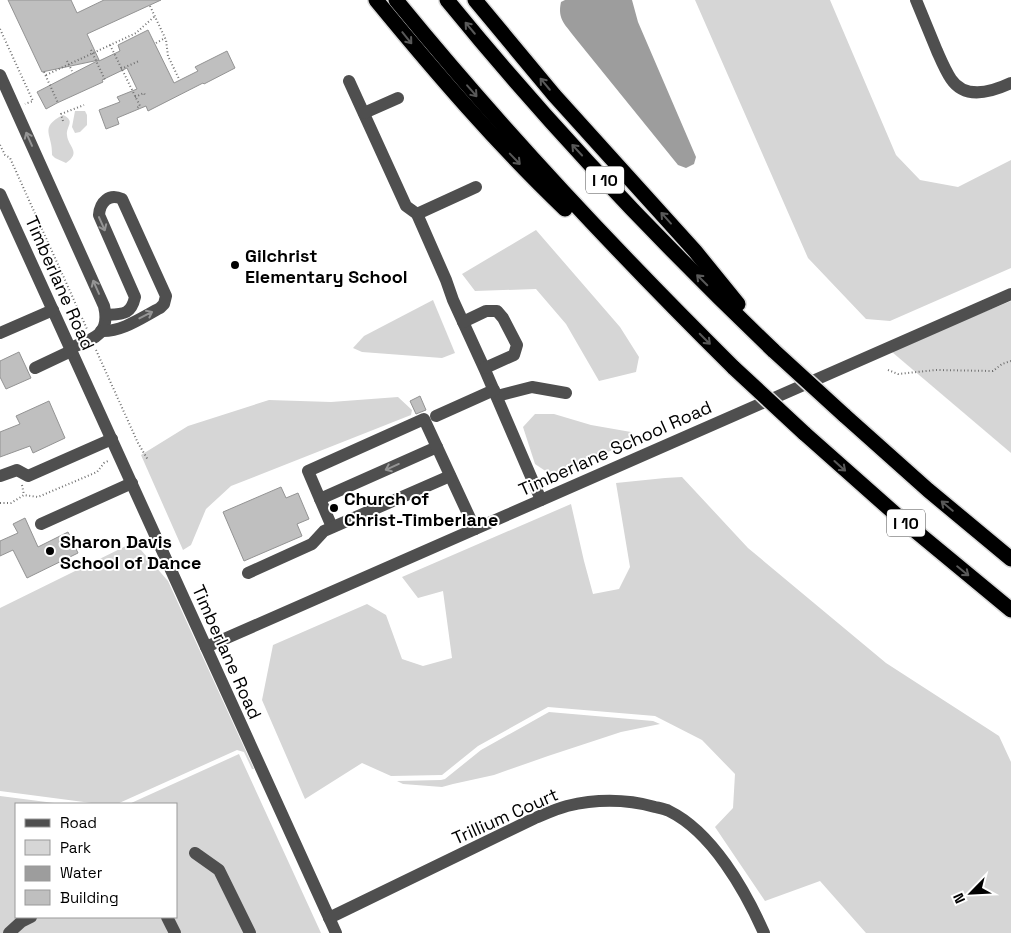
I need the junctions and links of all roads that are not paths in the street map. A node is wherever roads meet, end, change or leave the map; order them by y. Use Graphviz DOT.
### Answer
graph roads {
  1 [pos="376,0"];
  2 [pos="396,0"];
  3 [pos="447,0"];
  4 [pos="475,0"];
  5 [pos="916,0"];
  6 [pos="0,75"];
  7 [pos="349,81"];
  8 [pos="1011,83"];
  9 [pos="398,98"];
  10 [pos="364,113"];
  11 [pos="476,187"];
  12 [pos="0,194"];
  13 [pos="417,214"];
  14 [pos="1011,294"];
  15 [pos="675,309"];
  16 [pos="53,310"];
  17 [pos="106,315"];
  18 [pos="463,322"];
  19 [pos="0,333"];
  20 [pos="96,335"];
  21 [pos="71,350"];
  22 [pos="774,350"];
  23 [pos="35,368"];
  24 [pos="485,368"];
  25 [pos="495,393"];
  26 [pos="566,393"];
  27 [pos="436,416"];
  28 [pos="112,439"];
  29 [pos="437,447"];
  30 [pos="0,476"];
  31 [pos="450,476"];
  32 [pos="132,483"];
  33 [pos="320,499"];
  34 [pos="541,500"];
  35 [pos="41,524"];
  36 [pos="332,527"];
  37 [pos="475,529"];
  38 [pos="1011,559"];
  39 [pos="248,573"];
  40 [pos="1011,610"];
  41 [pos="206,647"];
  42 [pos="195,853"];
  43 [pos="29,918"];
  44 [pos="168,918"];
  45 [pos="329,918"];
  46 [pos="9,933"];
  47 [pos="175,933"];
  48 [pos="250,933"];
  49 [pos="336,933"];
  50 [pos="764,933"];
  1 -- 15 [label="highway, one-way"];
  2 -- 15 [label="highway, I 10, one-way"];
  22 -- 3 [label="highway, I 10, one-way"];
  22 -- 4 [label="highway, one-way"];
  5 -- 8 [label="street"];
  17 -- 6 [label="street, one-way"];
  7 -- 10 [label="street"];
  9 -- 10 [label="street"];
  10 -- 13 [label="street"];
  11 -- 13 [label="street"];
  12 -- 16 [label="street, Timberlane Road"];
  13 -- 18 [label="street"];
  14 -- 34 [label="street, Timberlane School Road"];
  15 -- 40 [label="highway, I 10, one-way, bridge"];
  16 -- 19 [label="street"];
  16 -- 21 [label="street, Timberlane Road"];
  17 -- 20 [label="street"];
  20 -- 17 [label="street, one-way"];
  18 -- 24 [label="street"];
  18 -- 24 [label="street"];
  20 -- 21 [label="street"];
  21 -- 23 [label="street"];
  21 -- 28 [label="street, Timberlane Road"];
  38 -- 22 [label="highway, I 10, one-way, bridge"];
  24 -- 25 [label="street"];
  25 -- 26 [label="street"];
  25 -- 27 [label="street"];
  25 -- 34 [label="street"];
  28 -- 30 [label="street"];
  28 -- 32 [label="street, Timberlane Road"];
  29 -- 31 [label="street"];
  29 -- 33 [label="street, one-way"];
  29 -- 33 [label="street"];
  31 -- 36 [label="street"];
  31 -- 37 [label="street"];
  32 -- 35 [label="street"];
  32 -- 41 [label="street, Timberlane Road"];
  33 -- 36 [label="street"];
  34 -- 37 [label="street, Timberlane School Road"];
  36 -- 39 [label="street"];
  37 -- 41 [label="street, Timberlane School Road"];
  41 -- 45 [label="street, Timberlane Road"];
  42 -- 48 [label="street"];
  43 -- 46 [label="street"];
  44 -- 47 [label="street"];
  45 -- 49 [label="street, Timberlane Road"];
  45 -- 50 [label="street, Trillium Court"];
}
